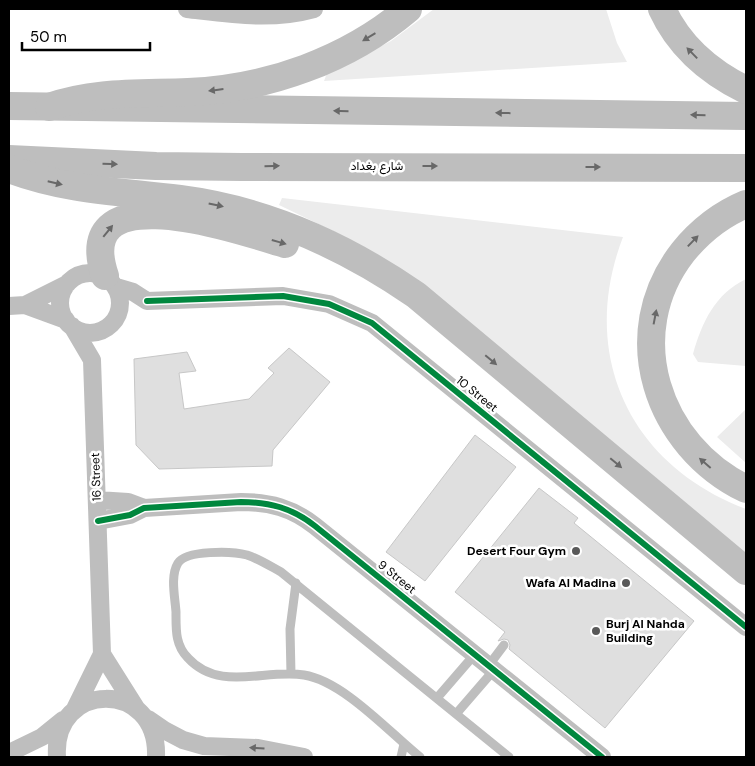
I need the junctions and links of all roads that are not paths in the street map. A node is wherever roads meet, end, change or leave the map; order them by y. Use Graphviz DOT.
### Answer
graph roads {
  1 [pos="187,9"];
  2 [pos="314,9"];
  3 [pos="408,9"];
  4 [pos="662,9"];
  5 [pos="746,90"];
  6 [pos="9,106"];
  7 [pos="49,107"];
  8 [pos="746,116"];
  9 [pos="9,160"];
  10 [pos="746,168"];
  11 [pos="9,169"];
  12 [pos="746,204"];
  13 [pos="110,282"];
  14 [pos="67,284"];
  15 [pos="147,301"];
  16 [pos="17,306"];
  17 [pos="113,321"];
  18 [pos="69,323"];
  19 [pos="466,339"];
  20 [pos="92,360"];
  21 [pos="746,489"];
  22 [pos="97,500"];
  23 [pos="144,508"];
  24 [pos="98,521"];
  25 [pos="746,571"];
  26 [pos="296,583"];
  27 [pos="746,627"];
  28 [pos="506,647"];
  29 [pos="102,654"];
  30 [pos="475,654"];
  31 [pos="494,664"];
  32 [pos="290,674"];
  33 [pos="437,698"];
  34 [pos="141,713"];
  35 [pos="71,714"];
  36 [pos="456,714"];
  37 [pos="404,744"];
  38 [pos="9,753"];
  39 [pos="57,757"];
  40 [pos="156,757"];
  41 [pos="304,757"];
  42 [pos="401,757"];
  43 [pos="420,757"];
  44 [pos="509,757"];
  45 [pos="602,757"];
  1 -- 2 [label="street"];
  3 -- 7 [label="main road, one-way"];
  5 -- 4 [label="main road, one-way"];
  6 -- 7 [label="main road"];
  8 -- 7 [label="main road, one-way"];
  9 -- 10 [label="main road, شارع بغداد, one-way"];
  11 -- 19 [label="main road, one-way"];
  21 -- 12 [label="main road, one-way"];
  13 -- 14 [label="street"];
  13 -- 15 [label="street"];
  13 -- 17 [label="street"];
  13 -- 19 [label="main road, one-way"];
  14 -- 16 [label="street"];
  14 -- 18 [label="street"];
  15 -- 17 [label="street"];
  15 -- 27 [label="street, 10 Street"];
  16 -- 18 [label="street"];
  17 -- 18 [label="street"];
  17 -- 20 [label="street"];
  18 -- 20 [label="street"];
  19 -- 25 [label="main road, one-way"];
  20 -- 22 [label="street, 16 Street"];
  22 -- 23 [label="street"];
  22 -- 24 [label="street, 16 Street"];
  23 -- 24 [label="street"];
  23 -- 30 [label="street, 9 Street"];
  24 -- 29 [label="street, 16 Street"];
  26 -- 32 [label="lane"];
  26 -- 32 [label="lane"];
  26 -- 33 [label="lane"];
  28 -- 31 [label="lane"];
  29 -- 34 [label="street"];
  29 -- 35 [label="street"];
  30 -- 31 [label="street, 9 Street"];
  30 -- 33 [label="lane"];
  31 -- 36 [label="lane"];
  31 -- 45 [label="street, 9 Street"];
  32 -- 37 [label="lane"];
  33 -- 36 [label="lane"];
  34 -- 35 [label="street"];
  34 -- 40 [label="street"];
  41 -- 34 [label="street, one-way"];
  35 -- 38 [label="street"];
  35 -- 39 [label="street"];
  36 -- 44 [label="lane"];
  37 -- 42 [label="lane"];
  37 -- 43 [label="lane"];
}
